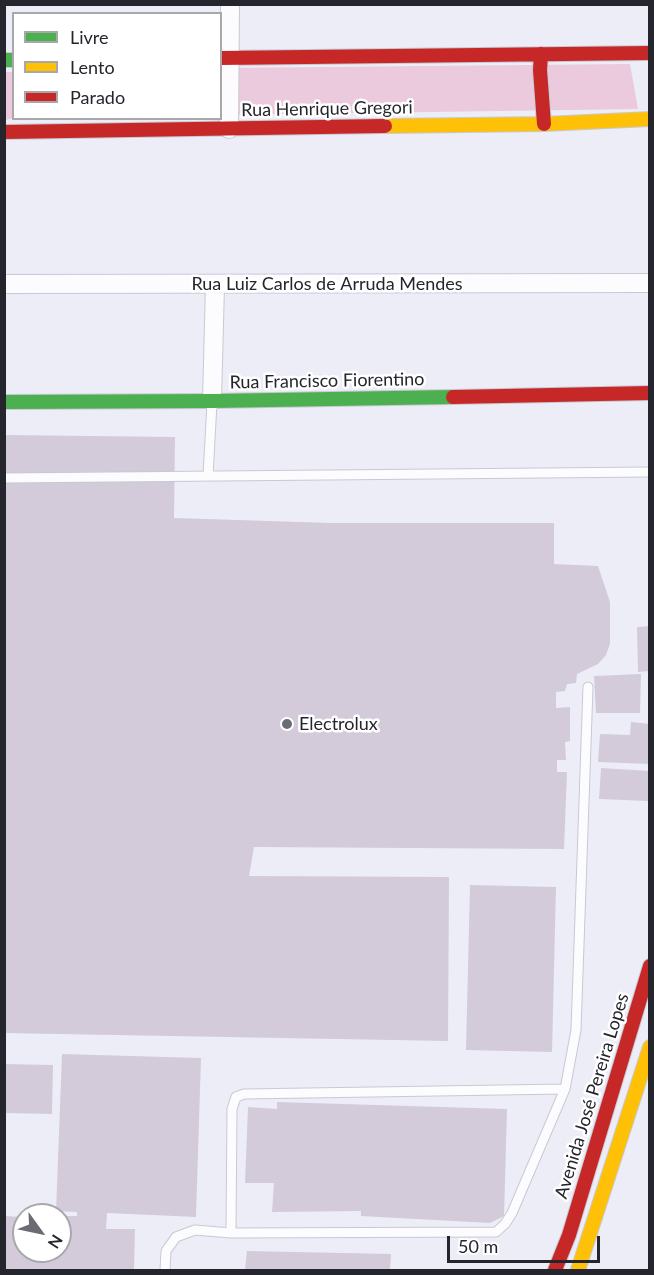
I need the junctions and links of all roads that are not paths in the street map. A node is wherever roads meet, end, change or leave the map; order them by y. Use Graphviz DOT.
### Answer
graph roads {
  1 [pos="230,4"];
  2 [pos="650,53"];
  3 [pos="541,54"];
  4 [pos="225,58"];
  5 [pos="650,119"];
  6 [pos="544,124"];
  7 [pos="229,129"];
  8 [pos="4,132"];
  9 [pos="4,284"];
  10 [pos="650,284"];
  11 [pos="215,285"];
  12 [pos="650,393"];
  13 [pos="212,401"];
  14 [pos="4,402"];
  15 [pos="650,472"];
  16 [pos="208,476"];
  17 [pos="4,478"];
  18 [pos="588,687"];
  19 [pos="650,966"];
  20 [pos="650,1047"];
  21 [pos="565,1089"];
  22 [pos="231,1233"];
  23 [pos="165,1270"];
  24 [pos="555,1270"];
  25 [pos="578,1270"];
  1 -- 4 [label="street"];
  2 -- 3 [label="main road"];
  3 -- 4 [label="main road"];
  3 -- 6 [label="main road"];
  4 -- 7 [label="street"];
  5 -- 6 [label="main road, Rua Henrique Gregori"];
  6 -- 7 [label="main road, Rua Henrique Gregori"];
  7 -- 8 [label="main road, Rua Henrique Gregori"];
  9 -- 11 [label="street, Rua Luiz Carlos de Arruda Mendes"];
  10 -- 11 [label="street, Rua Luiz Carlos de Arruda Mendes"];
  11 -- 13 [label="street"];
  12 -- 13 [label="main road, Rua Francisco Fiorentino"];
  13 -- 14 [label="main road, Rua Francisco Fiorentino"];
  13 -- 16 [label="lane"];
  15 -- 16 [label="lane"];
  16 -- 17 [label="lane"];
  18 -- 21 [label="lane"];
  19 -- 24 [label="main road, Avenida José Pereira Lopes"];
  20 -- 25 [label="main road"];
  21 -- 22 [label="lane"];
  21 -- 22 [label="lane"];
  22 -- 23 [label="lane"];
}
